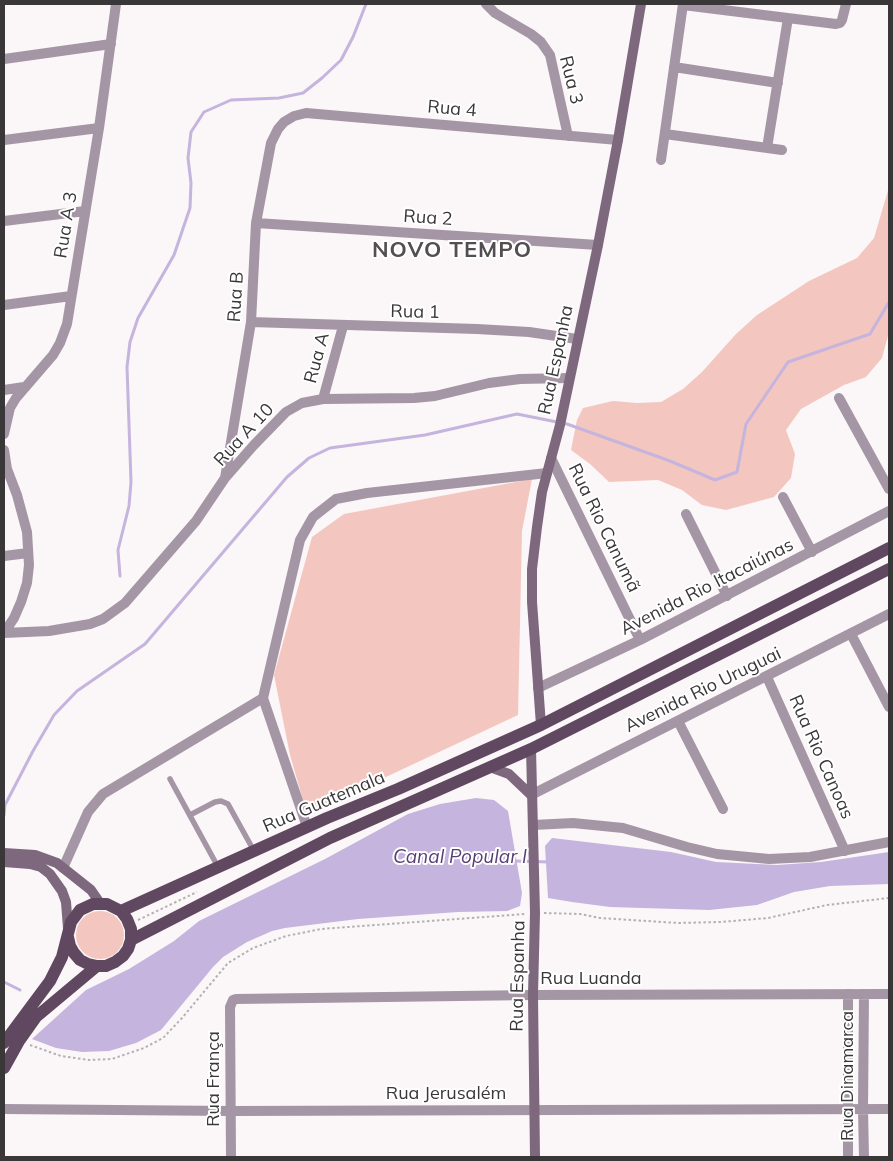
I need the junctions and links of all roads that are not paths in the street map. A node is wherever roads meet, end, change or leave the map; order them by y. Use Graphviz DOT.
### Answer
graph roads {
  1 [pos="116,4"];
  2 [pos="486,4"];
  3 [pos="640,4"];
  4 [pos="683,4"];
  5 [pos="846,4"];
  6 [pos="788,18"];
  7 [pos="111,44"];
  8 [pos="4,59"];
  9 [pos="674,67"];
  10 [pos="778,83"];
  11 [pos="284,122"];
  12 [pos="99,128"];
  13 [pos="665,134"];
  14 [pos="568,136"];
  15 [pos="4,140"];
  16 [pos="618,140"];
  17 [pos="767,148"];
  18 [pos="782,150"];
  19 [pos="661,160"];
  20 [pos="84,211"];
  21 [pos="4,221"];
  22 [pos="256,223"];
  23 [pos="598,245"];
  24 [pos="72,296"];
  25 [pos="4,305"];
  26 [pos="252,322"];
  27 [pos="343,326"];
  28 [pos="577,339"];
  29 [pos="569,378"];
  30 [pos="24,387"];
  31 [pos="4,390"];
  32 [pos="839,398"];
  33 [pos="323,399"];
  34 [pos="4,434"];
  35 [pos="4,450"];
  36 [pos="551,458"];
  37 [pos="5,469"];
  38 [pos="547,473"];
  39 [pos="225,478"];
  40 [pos="889,489"];
  41 [pos="783,497"];
  42 [pos="889,512"];
  43 [pos="686,514"];
  44 [pos="889,548"];
  45 [pos="812,552"];
  46 [pos="28,553"];
  47 [pos="4,556"];
  48 [pos="889,569"];
  49 [pos="726,596"];
  50 [pos="889,614"];
  51 [pos="4,633"];
  52 [pos="851,634"];
  53 [pos="640,640"];
  54 [pos="767,677"];
  55 [pos="538,688"];
  56 [pos="263,698"];
  57 [pos="889,707"];
  58 [pos="678,721"];
  59 [pos="541,725"];
  60 [pos="531,749"];
  61 [pos="490,767"];
  62 [pos="170,779"];
  63 [pos="398,790"];
  64 [pos="531,795"];
  65 [pos="404,805"];
  66 [pos="723,809"];
  67 [pos="190,815"];
  68 [pos="533,826"];
  69 [pos="307,827"];
  70 [pos="889,842"];
  71 [pos="254,851"];
  72 [pos="845,851"];
  73 [pos="4,853"];
  74 [pos="4,862"];
  75 [pos="218,867"];
  76 [pos="63,868"];
  77 [pos="100,903"];
  78 [pos="121,911"];
  79 [pos="68,933"];
  80 [pos="131,940"];
  81 [pos="97,966"];
  82 [pos="848,994"];
  83 [pos="864,994"];
  84 [pos="889,994"];
  85 [pos="533,995"];
  86 [pos="233,1000"];
  87 [pos="4,1043"];
  88 [pos="4,1068"];
  89 [pos="4,1109"];
  90 [pos="848,1109"];
  91 [pos="863,1109"];
  92 [pos="889,1109"];
  93 [pos="535,1110"];
  94 [pos="230,1111"];
  95 [pos="231,1157"];
  96 [pos="535,1157"];
  97 [pos="848,1157"];
  98 [pos="864,1157"];
  1 -- 7 [label="street, Rua A 3"];
  2 -- 14 [label="street, Rua 3"];
  3 -- 16 [label="street, Rua Espanha"];
  4 -- 6 [label="street"];
  4 -- 9 [label="street"];
  5 -- 6 [label="street"];
  6 -- 10 [label="street"];
  7 -- 8 [label="street"];
  7 -- 12 [label="street, Rua A 3"];
  9 -- 10 [label="street"];
  9 -- 13 [label="street"];
  10 -- 17 [label="street"];
  11 -- 14 [label="street, Rua 4"];
  11 -- 22 [label="street, Rua B"];
  12 -- 15 [label="street"];
  12 -- 20 [label="street, Rua A 3"];
  13 -- 17 [label="street"];
  13 -- 19 [label="street"];
  14 -- 16 [label="street, Rua 4"];
  16 -- 23 [label="street, Rua Espanha"];
  17 -- 18 [label="street"];
  20 -- 21 [label="street"];
  20 -- 24 [label="street, Rua A 3"];
  22 -- 23 [label="street, Rua 2"];
  22 -- 26 [label="street, Rua B"];
  23 -- 28 [label="street, Rua Espanha"];
  24 -- 25 [label="street"];
  24 -- 30 [label="street, Rua A 3"];
  26 -- 27 [label="street, Rua 1"];
  26 -- 39 [label="street, Rua B"];
  27 -- 28 [label="street, Rua 1"];
  27 -- 33 [label="street, Rua A"];
  28 -- 29 [label="street, Rua Espanha"];
  29 -- 33 [label="street, Rua A 10"];
  29 -- 36 [label="street, Rua Espanha"];
  30 -- 31 [label="street"];
  30 -- 34 [label="street, Rua A 3"];
  32 -- 40 [label="street"];
  33 -- 39 [label="street, Rua A 10"];
  35 -- 37 [label="street"];
  36 -- 38 [label="street, Rua Espanha"];
  36 -- 53 [label="street, Rua Rio Canumã"];
  37 -- 46 [label="street"];
  38 -- 55 [label="street, Rua Espanha"];
  38 -- 56 [label="street"];
  39 -- 51 [label="street, Rua A 10"];
  41 -- 45 [label="street"];
  42 -- 45 [label="street, Avenida Rio Itacaiúnas"];
  43 -- 49 [label="street"];
  44 -- 59 [label="main road, Rua Guatemala"];
  45 -- 49 [label="street, Avenida Rio Itacaiúnas"];
  46 -- 47 [label="street"];
  46 -- 51 [label="street"];
  48 -- 60 [label="main road, Rua Guatemala"];
  49 -- 53 [label="street, Avenida Rio Itacaiúnas"];
  50 -- 52 [label="street, Avenida Rio Uruguai"];
  52 -- 54 [label="street, Avenida Rio Uruguai"];
  52 -- 57 [label="street"];
  53 -- 55 [label="street, Avenida Rio Itacaiúnas"];
  54 -- 58 [label="street, Avenida Rio Uruguai"];
  54 -- 72 [label="street, Rua Rio Canoas"];
  55 -- 59 [label="street, Rua Espanha"];
  56 -- 69 [label="street"];
  56 -- 76 [label="street"];
  58 -- 64 [label="street, Avenida Rio Uruguai"];
  58 -- 66 [label="street"];
  59 -- 63 [label="main road, Rua Guatemala"];
  60 -- 61 [label="main road, Rua Guatemala"];
  60 -- 64 [label="street, Rua Espanha"];
  61 -- 64 [label="street"];
  61 -- 65 [label="main road, Rua Guatemala"];
  62 -- 67 [label="lane"];
  63 -- 65 [label="main road"];
  63 -- 69 [label="main road, Rua Guatemala"];
  64 -- 68 [label="street, Rua Espanha"];
  65 -- 80 [label="main road, Rua Guatemala"];
  67 -- 71 [label="lane"];
  67 -- 75 [label="lane"];
  68 -- 72 [label="street"];
  68 -- 85 [label="street, Rua Espanha"];
  69 -- 71 [label="main road, Rua Guatemala"];
  70 -- 72 [label="street"];
  71 -- 75 [label="main road, Rua Guatemala"];
  73 -- 76 [label="street"];
  74 -- 79 [label="street"];
  75 -- 78 [label="main road, Rua Guatemala"];
  76 -- 77 [label="street"];
  77 -- 78 [label="main road"];
  77 -- 79 [label="main road"];
  78 -- 80 [label="main road"];
  79 -- 81 [label="main road"];
  79 -- 87 [label="main road"];
  80 -- 81 [label="main road"];
  81 -- 88 [label="main road"];
  82 -- 83 [label="street, Rua Luanda"];
  82 -- 85 [label="street, Rua Luanda"];
  82 -- 90 [label="street, Rua Dinamarca"];
  83 -- 84 [label="street, Rua Luanda"];
  83 -- 91 [label="street, Rua Dinamarca"];
  85 -- 86 [label="street, Rua Luanda"];
  85 -- 93 [label="street, Rua Espanha"];
  86 -- 94 [label="street, Rua França"];
  89 -- 94 [label="street, Rua Jerusalém"];
  90 -- 91 [label="street, Rua Jerusalém"];
  90 -- 93 [label="street, Rua Jerusalém"];
  90 -- 97 [label="street, Rua Dinamarca"];
  91 -- 92 [label="street, Rua Jerusalém"];
  91 -- 98 [label="street, Rua Dinamarca"];
  93 -- 94 [label="street, Rua Jerusalém"];
  93 -- 96 [label="street, Rua Espanha"];
  94 -- 95 [label="street, Rua França"];
}
